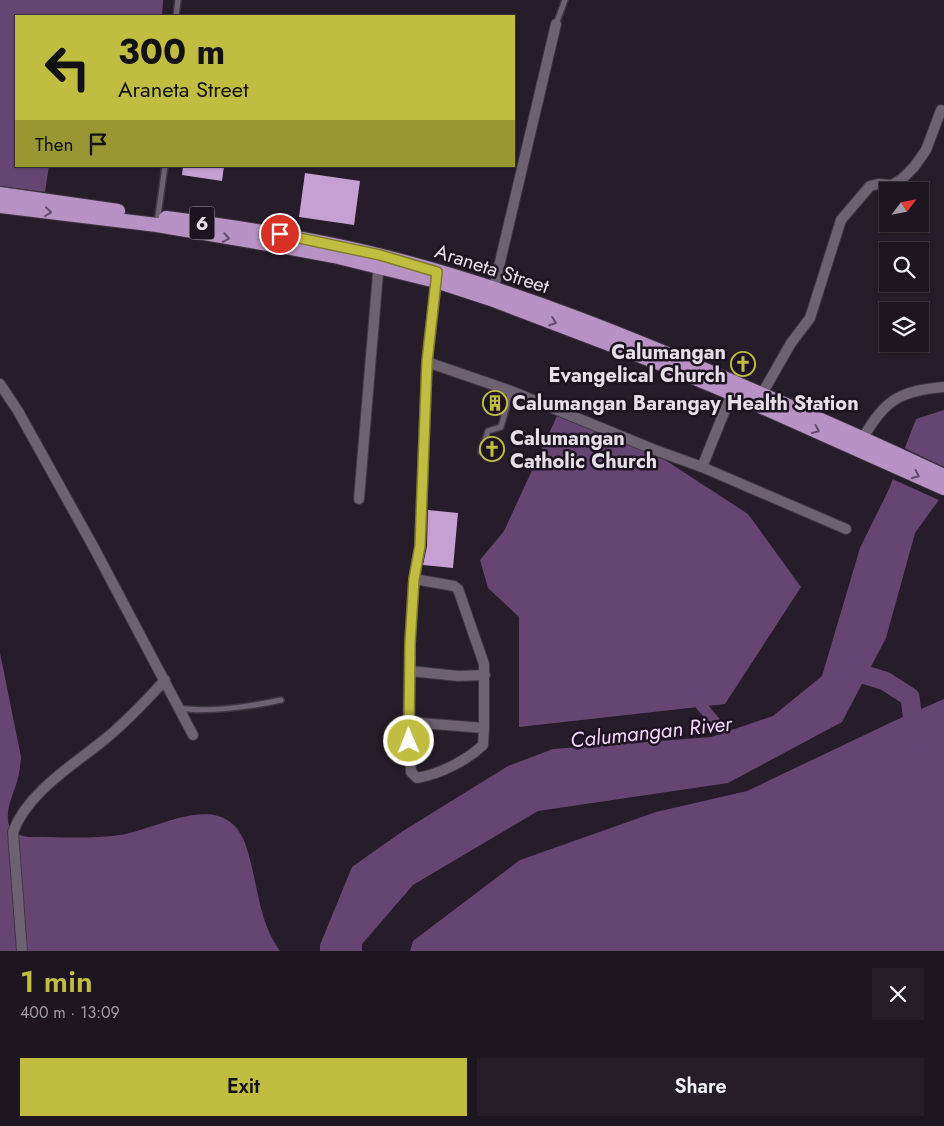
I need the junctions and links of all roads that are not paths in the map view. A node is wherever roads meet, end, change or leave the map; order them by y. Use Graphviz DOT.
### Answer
graph roads {
  1 [pos="178,0"];
  2 [pos="565,0"];
  3 [pos="176,15"];
  4 [pos="556,24"];
  5 [pos="941,110"];
  6 [pos="165,167"];
  7 [pos="0,194"];
  8 [pos="0,206"];
  9 [pos="158,221"];
  10 [pos="379,261"];
  11 [pos="437,277"];
  12 [pos="494,287"];
  13 [pos="427,362"];
  14 [pos="0,384"];
  15 [pos="944,387"];
  16 [pos="735,388"];
  17 [pos="511,391"];
  18 [pos="759,399"];
  19 [pos="863,438"];
  20 [pos="482,452"];
  21 [pos="891,457"];
  22 [pos="702,467"];
  23 [pos="944,476"];
  24 [pos="944,488"];
  25 [pos="359,499"];
  26 [pos="846,529"];
  27 [pos="414,579"];
  28 [pos="410,671"];
  29 [pos="485,675"];
  30 [pos="165,680"];
  31 [pos="281,700"];
  32 [pos="179,708"];
  33 [pos="408,722"];
  34 [pos="484,728"];
  35 [pos="193,735"];
  36 [pos="22,951"];
  1 -- 3 [label="lane"];
  2 -- 4 [label="lane"];
  4 -- 12 [label="street"];
  5 -- 18 [label="street"];
  6 -- 9 [label="lane"];
  7 -- 9 [label="highway, 6"];
  8 -- 9 [label="highway, one-way"];
  9 -- 10 [label="highway, one-way"];
  9 -- 10 [label="highway, 6"];
  10 -- 11 [label="highway"];
  10 -- 25 [label="street"];
  11 -- 12 [label="highway"];
  11 -- 13 [label="street"];
  12 -- 16 [label="highway"];
  13 -- 17 [label="street"];
  13 -- 27 [label="street"];
  14 -- 30 [label="street"];
  15 -- 19 [label="street"];
  16 -- 18 [label="highway"];
  16 -- 22 [label="street"];
  17 -- 20 [label="lane"];
  17 -- 22 [label="street"];
  18 -- 19 [label="highway"];
  18 -- 21 [label="highway, one-way"];
  19 -- 21 [label="highway"];
  21 -- 23 [label="highway"];
  21 -- 24 [label="highway, one-way"];
  22 -- 26 [label="street"];
  27 -- 28 [label="street"];
  27 -- 29 [label="street"];
  28 -- 29 [label="street"];
  28 -- 33 [label="street"];
  29 -- 34 [label="street"];
  30 -- 32 [label="street"];
  30 -- 36 [label="street"];
  31 -- 32 [label="lane"];
  32 -- 35 [label="street"];
  33 -- 34 [label="street"];
  33 -- 34 [label="street"];
}
